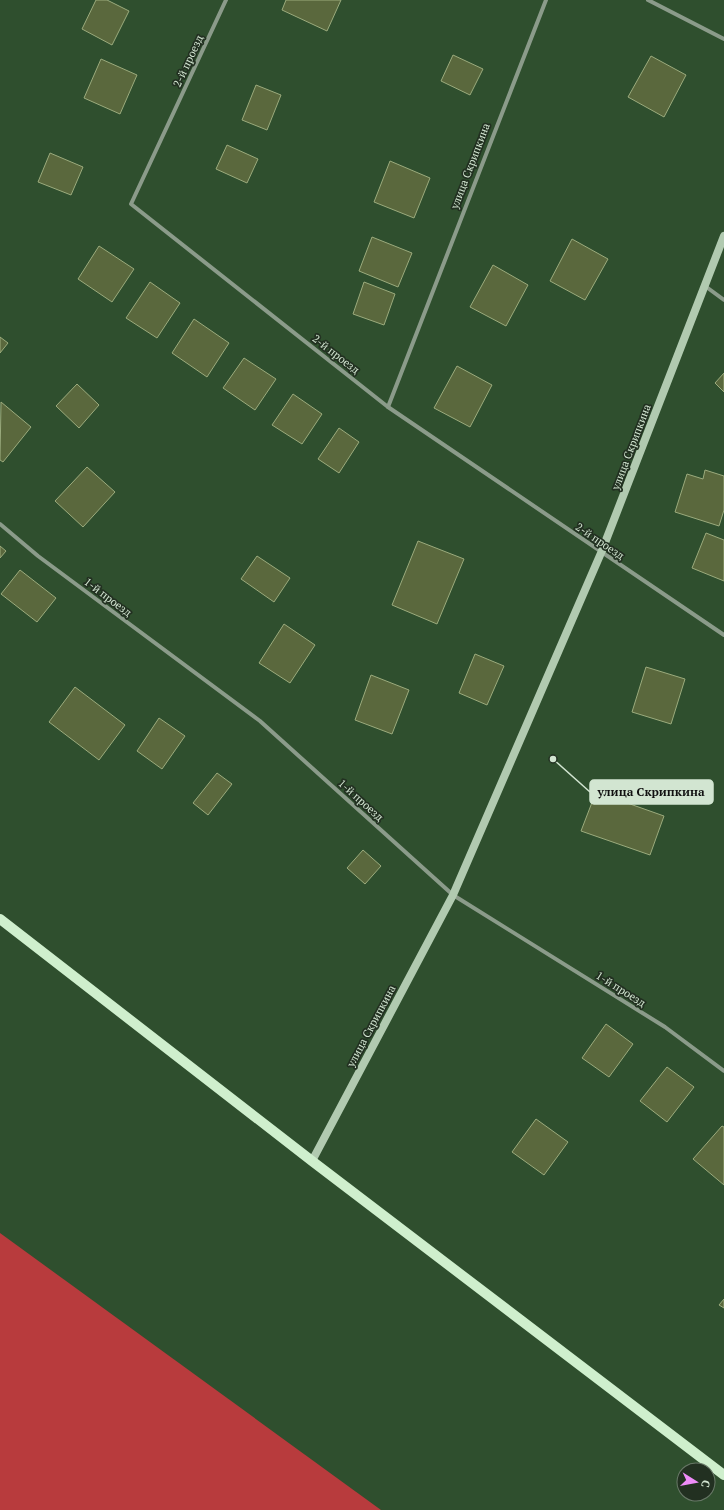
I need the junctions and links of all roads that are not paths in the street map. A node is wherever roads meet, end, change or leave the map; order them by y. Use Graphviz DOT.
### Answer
graph roads {
  1 [pos="226,0"];
  2 [pos="546,0"];
  3 [pos="648,0"];
  4 [pos="724,38"];
  5 [pos="724,236"];
  6 [pos="705,286"];
  7 [pos="724,300"];
  8 [pos="388,406"];
  9 [pos="0,524"];
  10 [pos="601,553"];
  11 [pos="724,635"];
  12 [pos="453,895"];
  13 [pos="0,919"];
  14 [pos="724,1071"];
  15 [pos="312,1161"];
  16 [pos="724,1475"];
  1 -- 8 [label="street, 2-й проезд"];
  2 -- 8 [label="street, улица Скрипкина"];
  3 -- 4 [label="street"];
  5 -- 6 [label="street, улица Скрипкина"];
  6 -- 7 [label="street"];
  6 -- 10 [label="street, улица Скрипкина"];
  8 -- 10 [label="street, 2-й проезд"];
  9 -- 12 [label="street, 1-й проезд"];
  10 -- 11 [label="street, 2-й проезд"];
  10 -- 12 [label="street, улица Скрипкина"];
  12 -- 14 [label="street, 1-й проезд"];
  12 -- 15 [label="street, улица Скрипкина"];
  13 -- 15 [label="main road"];
  15 -- 16 [label="main road"];
}
